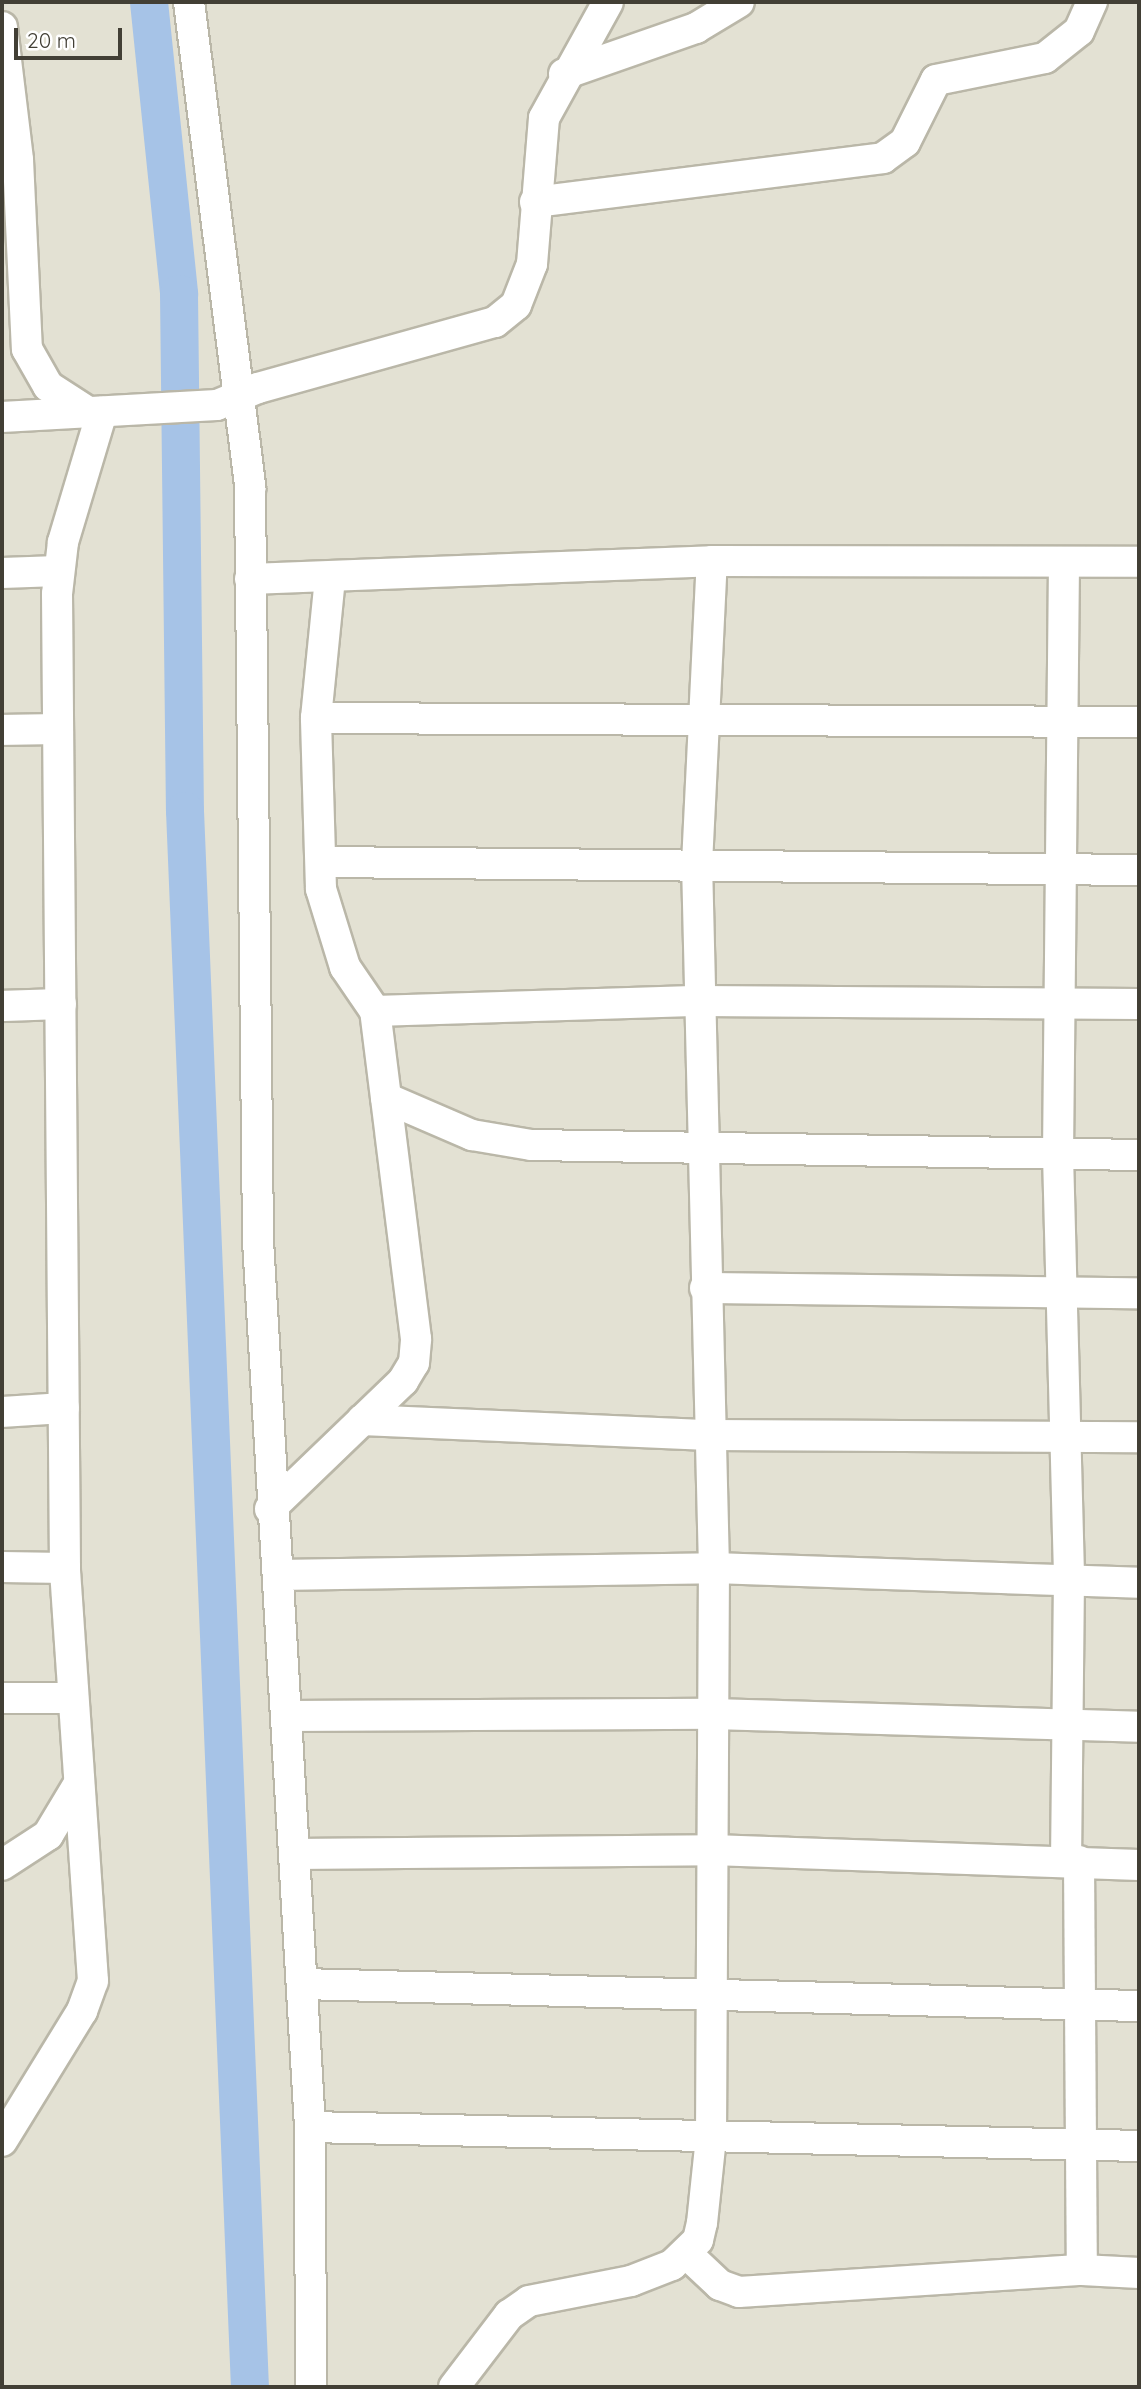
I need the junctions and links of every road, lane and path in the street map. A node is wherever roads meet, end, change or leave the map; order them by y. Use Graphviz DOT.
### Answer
graph roads {
  1 [pos="189,2"];
  2 [pos="608,2"];
  3 [pos="739,2"];
  4 [pos="1092,2"];
  5 [pos="2,27"];
  6 [pos="564,74"];
  7 [pos="10,160"];
  8 [pos="535,202"];
  9 [pos="13,303"];
  10 [pos="238,400"];
  11 [pos="102,412"];
  12 [pos="2,417"];
  13 [pos="712,561"];
  14 [pos="1139,562"];
  15 [pos="1065,563"];
  16 [pos="58,571"];
  17 [pos="2,573"];
  18 [pos="330,578"];
  19 [pos="250,579"];
  20 [pos="316,718"];
  21 [pos="1059,720"];
  22 [pos="1139,722"];
  23 [pos="708,725"];
  24 [pos="58,729"];
  25 [pos="2,730"];
  26 [pos="322,862"];
  27 [pos="697,864"];
  28 [pos="1063,868"];
  29 [pos="1139,870"];
  30 [pos="701,1001"];
  31 [pos="1060,1003"];
  32 [pos="61,1004"];
  33 [pos="1139,1004"];
  34 [pos="2,1006"];
  35 [pos="375,1011"];
  36 [pos="386,1098"];
  37 [pos="706,1152"];
  38 [pos="1058,1155"];
  39 [pos="1139,1155"];
  40 [pos="705,1288"];
  41 [pos="1060,1292"];
  42 [pos="1139,1293"];
  43 [pos="64,1408"];
  44 [pos="2,1412"];
  45 [pos="362,1420"];
  46 [pos="709,1435"];
  47 [pos="1065,1437"];
  48 [pos="1139,1437"];
  49 [pos="270,1510"];
  50 [pos="2,1567"];
  51 [pos="65,1568"];
  52 [pos="713,1568"];
  53 [pos="278,1575"];
  54 [pos="1069,1577"];
  55 [pos="1139,1583"];
  56 [pos="2,1698"];
  57 [pos="69,1698"];
  58 [pos="712,1714"];
  59 [pos="287,1716"];
  60 [pos="1066,1724"];
  61 [pos="1139,1727"];
  62 [pos="78,1785"];
  63 [pos="712,1850"];
  64 [pos="294,1854"];
  65 [pos="1072,1860"];
  66 [pos="1139,1865"];
  67 [pos="2,1866"];
  68 [pos="302,1984"];
  69 [pos="711,1995"];
  70 [pos="1078,2004"];
  71 [pos="1139,2006"];
  72 [pos="310,2127"];
  73 [pos="711,2137"];
  74 [pos="2,2141"];
  75 [pos="1080,2145"];
  76 [pos="1139,2146"];
  77 [pos="688,2255"];
  78 [pos="1082,2270"];
  79 [pos="1139,2273"];
  80 [pos="311,2387"];
  81 [pos="454,2387"];
  1 -- 10 [label="street"];
  2 -- 6 [label="street"];
  3 -- 6 [label="street"];
  4 -- 8 [label="street"];
  5 -- 7 [label="street"];
  6 -- 8 [label="street"];
  7 -- 9 [label="street"];
  8 -- 10 [label="street"];
  9 -- 11 [label="street"];
  10 -- 11 [label="street"];
  10 -- 19 [label="street"];
  11 -- 12 [label="street"];
  11 -- 16 [label="street"];
  13 -- 15 [label="street"];
  13 -- 18 [label="street"];
  13 -- 23 [label="street"];
  14 -- 15 [label="street"];
  15 -- 21 [label="street"];
  16 -- 17 [label="street"];
  16 -- 24 [label="street"];
  18 -- 19 [label="street"];
  18 -- 20 [label="street"];
  19 -- 49 [label="street"];
  20 -- 23 [label="street"];
  20 -- 26 [label="street"];
  21 -- 22 [label="street"];
  21 -- 23 [label="street"];
  21 -- 28 [label="street"];
  23 -- 27 [label="street"];
  24 -- 25 [label="street"];
  24 -- 32 [label="street"];
  26 -- 27 [label="street"];
  26 -- 35 [label="street"];
  27 -- 28 [label="street"];
  27 -- 30 [label="street"];
  28 -- 29 [label="street"];
  28 -- 31 [label="street"];
  30 -- 31 [label="street"];
  30 -- 35 [label="street"];
  30 -- 37 [label="street"];
  31 -- 33 [label="street"];
  31 -- 38 [label="street"];
  32 -- 34 [label="street"];
  32 -- 43 [label="street"];
  35 -- 36 [label="street"];
  36 -- 37 [label="street"];
  36 -- 45 [label="street"];
  37 -- 38 [label="street"];
  37 -- 40 [label="street"];
  38 -- 39 [label="street"];
  38 -- 41 [label="street"];
  40 -- 41 [label="street"];
  40 -- 46 [label="street"];
  41 -- 42 [label="street"];
  41 -- 47 [label="street"];
  43 -- 44 [label="street"];
  43 -- 51 [label="street"];
  45 -- 46 [label="street"];
  45 -- 49 [label="street"];
  46 -- 47 [label="street"];
  46 -- 52 [label="street"];
  47 -- 48 [label="street"];
  47 -- 54 [label="street"];
  49 -- 53 [label="street"];
  50 -- 51 [label="street"];
  51 -- 57 [label="street"];
  52 -- 53 [label="street"];
  52 -- 54 [label="street"];
  52 -- 58 [label="street"];
  53 -- 59 [label="street"];
  54 -- 55 [label="street"];
  54 -- 60 [label="street"];
  56 -- 57 [label="street"];
  57 -- 62 [label="street"];
  58 -- 59 [label="street"];
  58 -- 60 [label="street"];
  58 -- 63 [label="street"];
  59 -- 64 [label="street"];
  60 -- 61 [label="street"];
  60 -- 65 [label="street"];
  62 -- 67 [label="street"];
  62 -- 74 [label="street"];
  63 -- 64 [label="street"];
  63 -- 65 [label="street"];
  63 -- 69 [label="street"];
  64 -- 68 [label="street"];
  65 -- 66 [label="street"];
  65 -- 70 [label="street"];
  68 -- 69 [label="street"];
  68 -- 72 [label="street"];
  69 -- 70 [label="street"];
  69 -- 73 [label="street"];
  70 -- 71 [label="street"];
  70 -- 75 [label="street"];
  72 -- 73 [label="street"];
  72 -- 80 [label="street"];
  73 -- 75 [label="street"];
  73 -- 77 [label="street"];
  75 -- 76 [label="street"];
  75 -- 78 [label="street"];
  77 -- 78 [label="street"];
  77 -- 81 [label="street"];
  78 -- 79 [label="street"];
}
